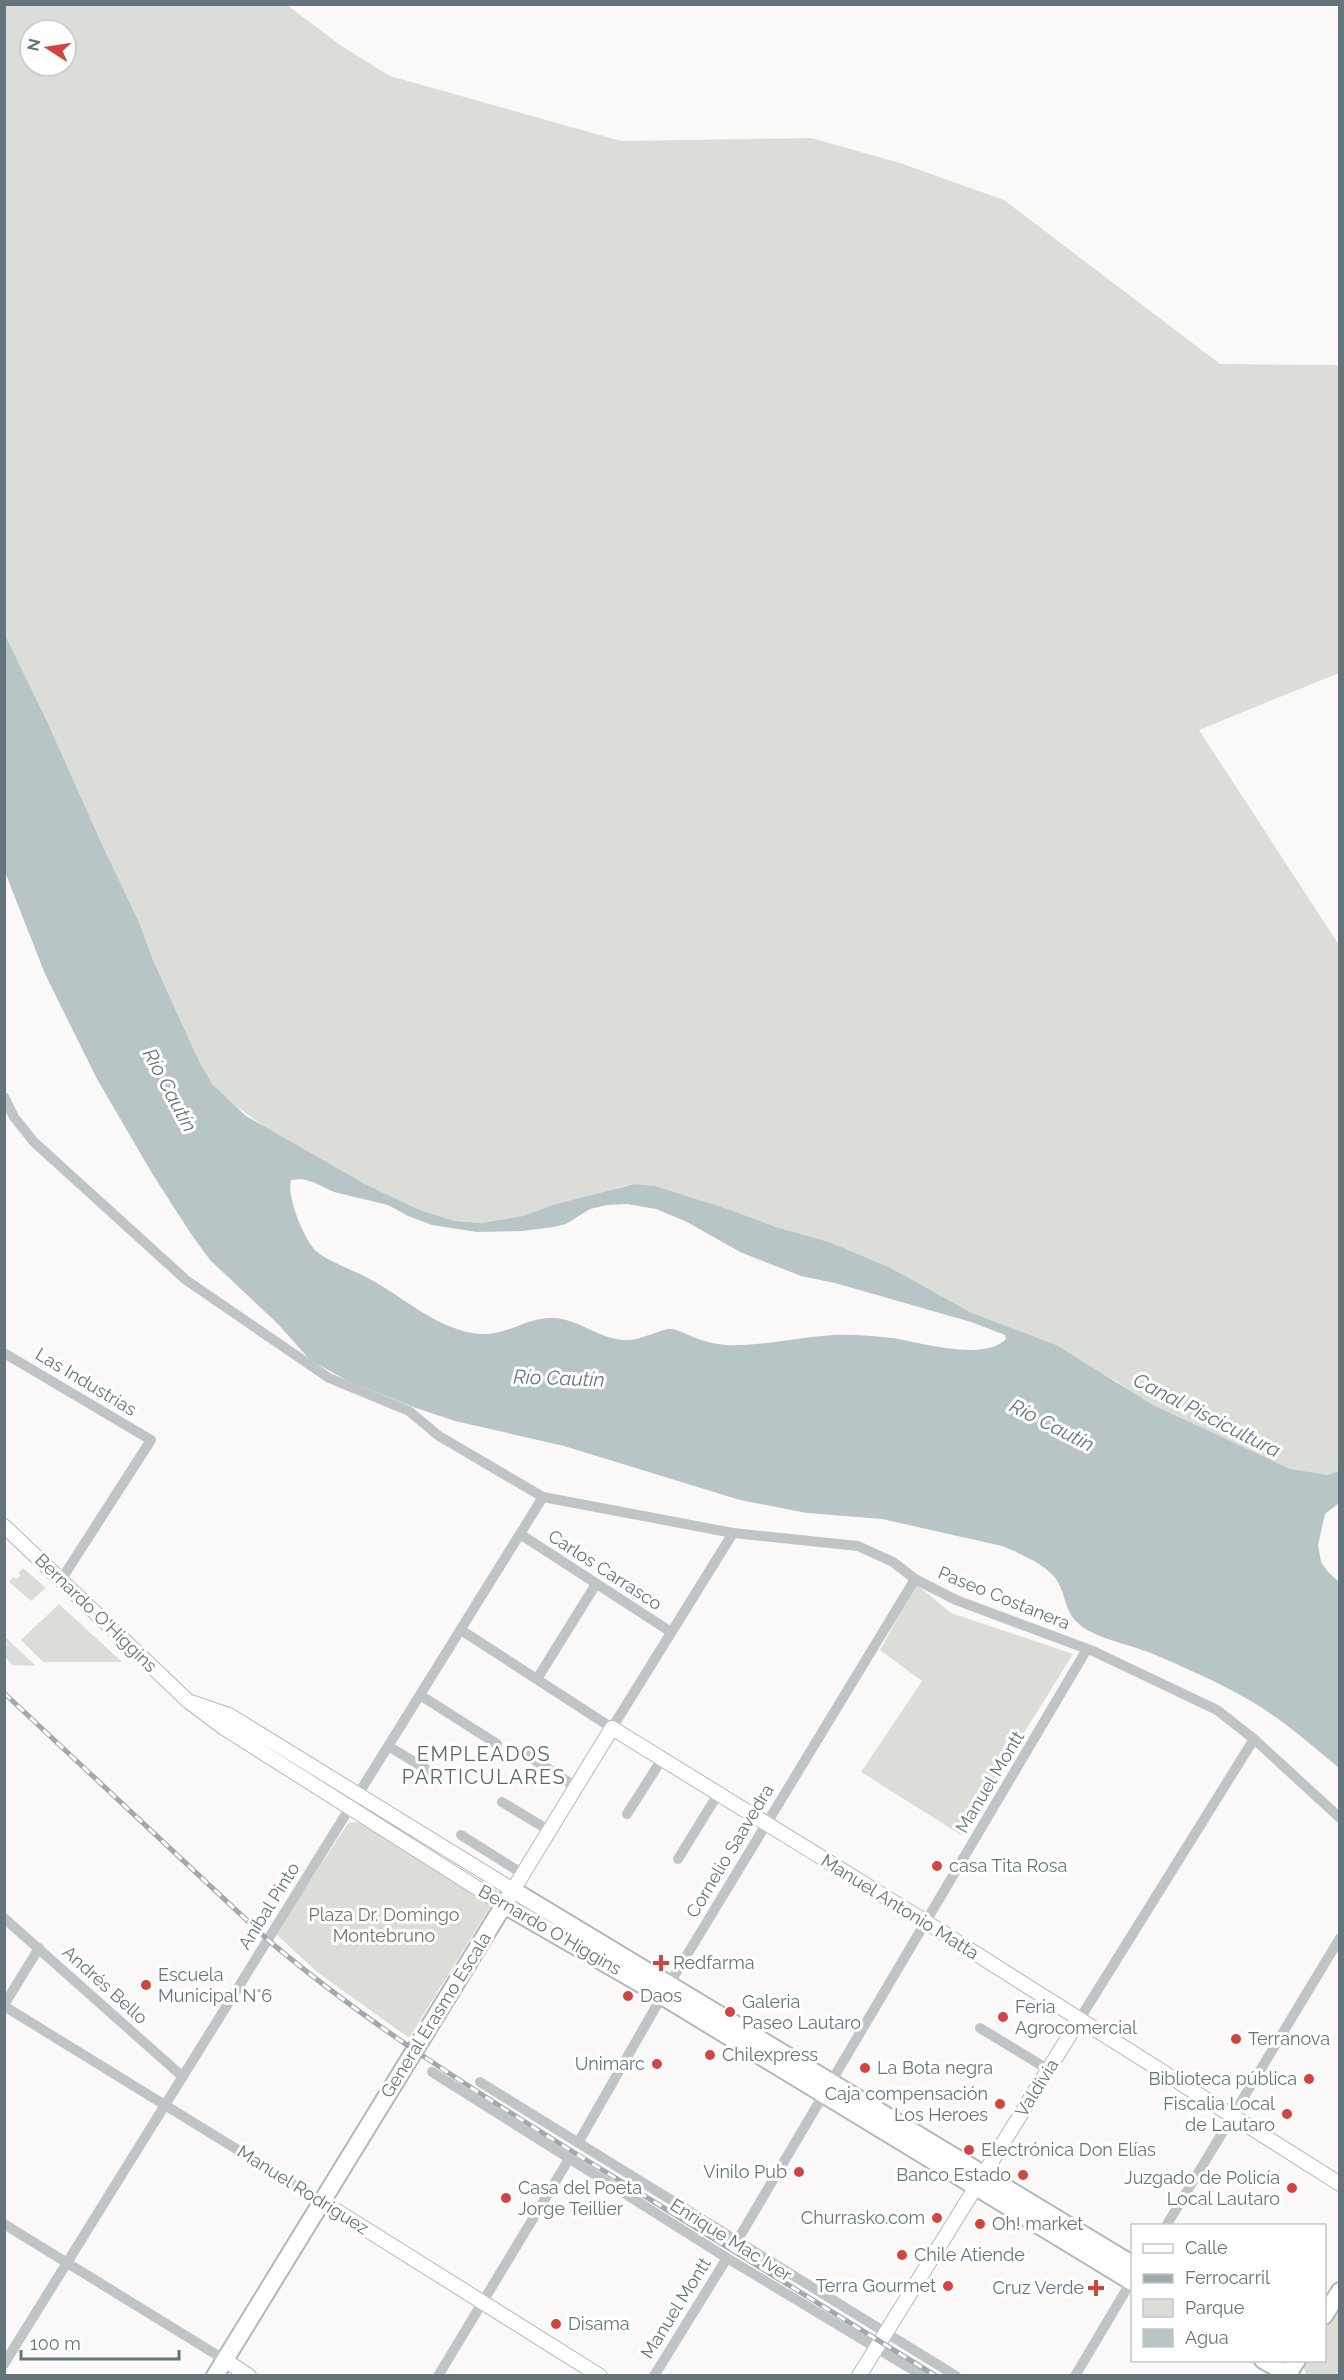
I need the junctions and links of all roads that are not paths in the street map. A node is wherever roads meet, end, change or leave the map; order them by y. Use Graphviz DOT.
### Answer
graph roads {
  1 [pos="4,1097"];
  2 [pos="4,1353"];
  3 [pos="543,1497"];
  4 [pos="4,1526"];
  5 [pos="733,1533"];
  6 [pos="520,1534"];
  7 [pos="915,1579"];
  8 [pos="62,1580"];
  9 [pos="596,1584"];
  10 [pos="461,1630"];
  11 [pos="671,1632"];
  12 [pos="1087,1649"];
  13 [pos="537,1679"];
  14 [pos="420,1695"];
  15 [pos="188,1701"];
  16 [pos="612,1728"];
  17 [pos="1254,1739"];
  18 [pos="497,1744"];
  19 [pos="388,1746"];
  20 [pos="527,1755"];
  21 [pos="662,1759"];
  22 [pos="431,1772"];
  23 [pos="576,1787"];
  24 [pos="718,1794"];
  25 [pos="358,1795"];
  26 [pos="502,1802"];
  27 [pos="350,1808"];
  28 [pos="627,1814"];
  29 [pos="1340,1818"];
  30 [pos="766,1823"];
  31 [pos="550,1831"];
  32 [pos="461,1835"];
  33 [pos="678,1859"];
  34 [pos="523,1874"];
  35 [pos="513,1890"];
  36 [pos="504,1905"];
  37 [pos="4,1917"];
  38 [pos="926,1922"];
  39 [pos="1340,1938"];
  40 [pos="39,1948"];
  41 [pos="666,1990"];
  42 [pos="4,2006"];
  43 [pos="1080,2020"];
  44 [pos="980,2028"];
  45 [pos="1048,2070"];
  46 [pos="432,2072"];
  47 [pos="183,2076"];
  48 [pos="480,2082"];
  49 [pos="828,2088"];
  50 [pos="166,2104"];
  51 [pos="1232,2116"];
  52 [pos="578,2143"];
  53 [pos="569,2159"];
  54 [pos="980,2181"];
  55 [pos="1340,2184"];
  56 [pos="321,2201"];
  57 [pos="4,2224"];
  58 [pos="1167,2224"];
  59 [pos="737,2241"];
  60 [pos="727,2258"];
  61 [pos="67,2263"];
  62 [pos="1131,2263"];
  63 [pos="1131,2280"];
  64 [pos="1131,2283"];
  65 [pos="1340,2291"];
  66 [pos="482,2302"];
  67 [pos="1326,2313"];
  68 [pos="886,2331"];
  69 [pos="876,2347"];
  70 [pos="225,2360"];
  71 [pos="1266,2362"];
  72 [pos="4,2364"];
  73 [pos="1290,2369"];
  74 [pos="215,2376"];
  75 [pos="249,2376"];
  76 [pos="438,2376"];
  77 [pos="600,2376"];
  78 [pos="654,2376"];
  79 [pos="859,2376"];
  80 [pos="922,2376"];
  81 [pos="956,2376"];
  82 [pos="1075,2376"];
  1 -- 3 [label="street, Paseo Costanera"];
  2 -- 8 [label="street, Las Industrias"];
  3 -- 5 [label="street, Paseo Costanera"];
  3 -- 6 [label="street, Aníbal Pinto"];
  4 -- 8 [label="street, Bernardo O'Higgins"];
  5 -- 7 [label="street, Paseo Costanera"];
  5 -- 11 [label="street, General Erasmo Escala"];
  6 -- 9 [label="street, Carlos Carrasco"];
  6 -- 10 [label="street, Aníbal Pinto"];
  7 -- 12 [label="street, Paseo Costanera"];
  7 -- 30 [label="street, Cornelio Saavedra"];
  8 -- 15 [label="street, Bernardo O'Higgins"];
  9 -- 11 [label="street, Carlos Carrasco"];
  9 -- 13 [label="street"];
  10 -- 13 [label="street, Manuel Antonio Matta"];
  10 -- 14 [label="street, Aníbal Pinto"];
  11 -- 16 [label="street, General Erasmo Escala"];
  12 -- 17 [label="street, Paseo Costanera"];
  12 -- 38 [label="street, Manuel Montt"];
  13 -- 16 [label="street, Manuel Antonio Matta"];
  14 -- 18 [label="street"];
  14 -- 19 [label="street, Aníbal Pinto"];
  15 -- 25 [label="street, Bernardo O'Higgins"];
  15 -- 27 [label="street, Bernardo O'Higgins"];
  16 -- 21 [label="street, Manuel Antonio Matta"];
  16 -- 23 [label="street, General Erasmo Escala"];
  17 -- 29 [label="street, Paseo Costanera"];
  17 -- 43 [label="street, Valdivia"];
  19 -- 22 [label="street"];
  19 -- 25 [label="street, Aníbal Pinto"];
  20 -- 23 [label="street"];
  21 -- 24 [label="street, Manuel Antonio Matta"];
  21 -- 28 [label="street"];
  23 -- 31 [label="street, General Erasmo Escala"];
  24 -- 30 [label="street, Manuel Antonio Matta"];
  24 -- 33 [label="street"];
  25 -- 27 [label="street, Aníbal Pinto"];
  25 -- 35 [label="street, Bernardo O'Higgins"];
  26 -- 31 [label="street"];
  27 -- 36 [label="street, Bernardo O'Higgins"];
  27 -- 47 [label="street, Aníbal Pinto"];
  30 -- 38 [label="street, Manuel Antonio Matta"];
  30 -- 41 [label="street, Cornelio Saavedra"];
  31 -- 34 [label="street, General Erasmo Escala"];
  32 -- 34 [label="street"];
  34 -- 35 [label="street, General Erasmo Escala"];
  35 -- 36 [label="main road, General Erasmo Escala"];
  35 -- 41 [label="main road, Bernardo O'Higgins"];
  36 -- 41 [label="main road, Bernardo O'Higgins"];
  36 -- 56 [label="main road, General Erasmo Escala"];
  37 -- 40 [label="street, Andrés Bello"];
  38 -- 43 [label="street, Manuel Antonio Matta"];
  38 -- 49 [label="street, Manuel Montt"];
  39 -- 51 [label="street"];
  40 -- 42 [label="street"];
  40 -- 47 [label="street, Andrés Bello"];
  41 -- 49 [label="main road, Bernardo O'Higgins"];
  41 -- 52 [label="street, Cornelio Saavedra"];
  42 -- 50 [label="street, Manuel Rodríguez"];
  43 -- 45 [label="street, Valdivia"];
  43 -- 51 [label="street, Manuel Antonio Matta"];
  44 -- 45 [label="street"];
  45 -- 54 [label="street, Valdivia"];
  46 -- 53 [label="street, Enrique Mac Iver"];
  47 -- 50 [label="street, Aníbal Pinto"];
  48 -- 52 [label="street, Enrique Mac Iver"];
  49 -- 54 [label="main road, Bernardo O'Higgins"];
  49 -- 59 [label="street, Manuel Montt"];
  50 -- 56 [label="street, Manuel Rodríguez"];
  50 -- 61 [label="street, Aníbal Pinto"];
  51 -- 55 [label="street, Manuel Antonio Matta"];
  51 -- 58 [label="street"];
  52 -- 59 [label="street, Enrique Mac Iver"];
  53 -- 60 [label="street, Enrique Mac Iver"];
  53 -- 66 [label="street"];
  54 -- 62 [label="main road, Bernardo O'Higgins"];
  54 -- 63 [label="main road, Bernardo O'Higgins"];
  54 -- 68 [label="street, Valdivia"];
  56 -- 66 [label="street, Manuel Rodríguez"];
  56 -- 70 [label="main road, General Erasmo Escala"];
  57 -- 61 [label="street"];
  59 -- 68 [label="street, Enrique Mac Iver"];
  60 -- 69 [label="street, Enrique Mac Iver"];
  60 -- 78 [label="street, Manuel Montt"];
  61 -- 70 [label="street"];
  61 -- 72 [label="street, Aníbal Pinto"];
  64 -- 82 [label="street"];
  65 -- 67 [label="main road"];
  66 -- 76 [label="street"];
  66 -- 77 [label="street, Manuel Rodríguez"];
  68 -- 69 [label="street, Valdivia"];
  68 -- 81 [label="street, Enrique Mac Iver"];
  69 -- 79 [label="street, Valdivia"];
  69 -- 80 [label="street, Enrique Mac Iver"];
  70 -- 74 [label="main road, General Erasmo Escala"];
  70 -- 75 [label="street"];
  71 -- 73 [label="main road"];
}
